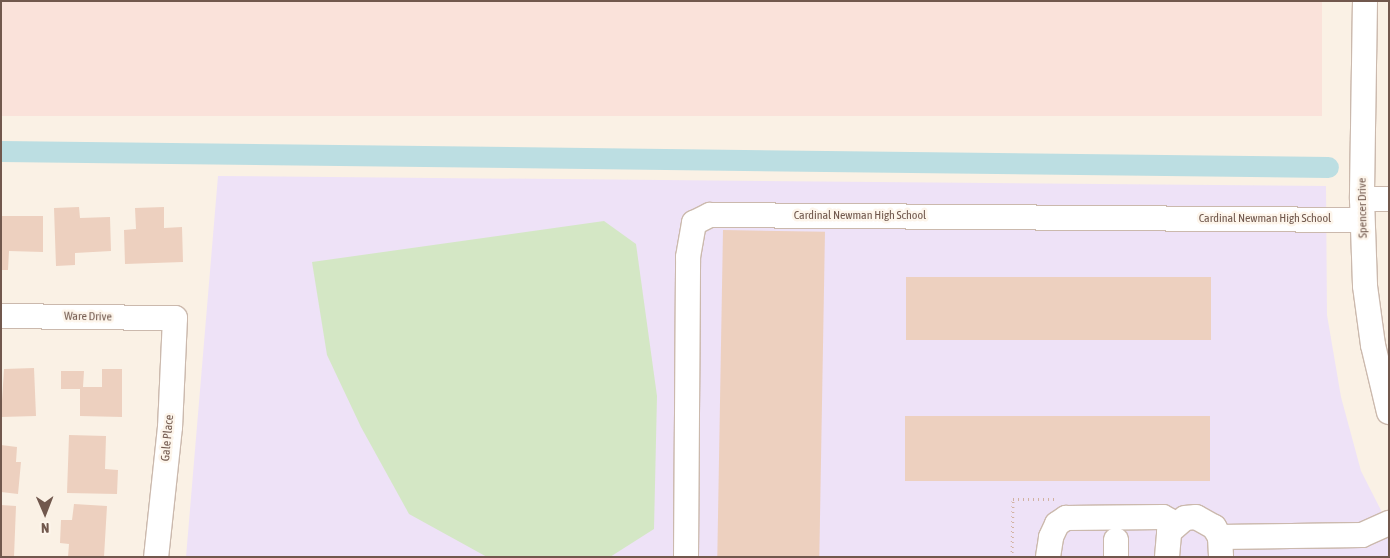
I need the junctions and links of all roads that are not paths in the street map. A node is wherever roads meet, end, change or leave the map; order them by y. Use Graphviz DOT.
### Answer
graph roads {
  1 [pos="1365,1"];
  2 [pos="1389,199"];
  3 [pos="1362,209"];
  4 [pos="1,316"];
  5 [pos="175,318"];
  6 [pos="1381,345"];
  7 [pos="1389,412"];
  8 [pos="1389,523"];
  9 [pos="1176,524"];
  10 [pos="1220,547"];
  11 [pos="156,557"];
  12 [pos="686,557"];
  13 [pos="1048,557"];
  14 [pos="1167,557"];
  1 -- 3 [label="street, Spencer Drive"];
  2 -- 3 [label="street"];
  3 -- 6 [label="street, Spencer Drive"];
  3 -- 12 [label="street, Cardinal Newman High School"];
  4 -- 5 [label="street, Ware Drive"];
  5 -- 11 [label="street, Gale Place"];
  6 -- 7 [label="street, Spencer Drive"];
  8 -- 10 [label="street"];
  9 -- 10 [label="street"];
  9 -- 13 [label="street"];
  9 -- 14 [label="street"];
}
